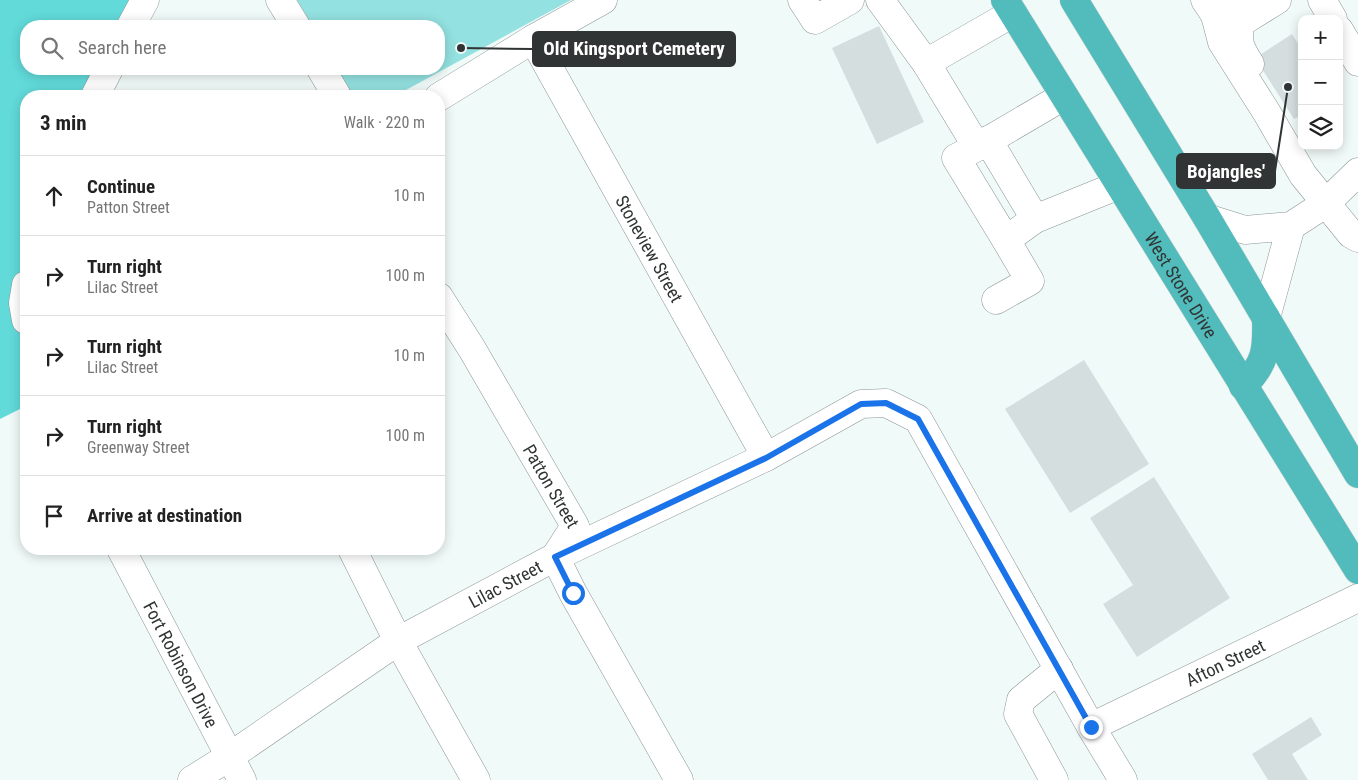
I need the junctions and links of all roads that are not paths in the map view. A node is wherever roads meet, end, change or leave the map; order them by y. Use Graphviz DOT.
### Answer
graph roads {
  1 [pos="145,0"];
  2 [pos="280,0"];
  3 [pos="603,0"];
  4 [pos="802,0"];
  5 [pos="850,0"];
  6 [pos="880,0"];
  7 [pos="1074,0"];
  8 [pos="1240,0"];
  9 [pos="1278,0"];
  10 [pos="1322,0"];
  11 [pos="1009,7"];
  12 [pos="1210,7"];
  13 [pos="1331,15"];
  14 [pos="134,20"];
  15 [pos="292,20"];
  16 [pos="1343,37"];
  17 [pos="533,40"];
  18 [pos="1358,62"];
  19 [pos="926,63"];
  20 [pos="106,75"];
  21 [pos="325,75"];
  22 [pos="98,90"];
  23 [pos="333,90"];
  24 [pos="445,93"];
  25 [pos="1064,96"];
  26 [pos="1298,140"];
  27 [pos="982,143"];
  28 [pos="1305,150"];
  29 [pos="1358,172"];
  30 [pos="1119,185"];
  31 [pos="1326,204"];
  32 [pos="1207,218"];
  33 [pos="1035,220"];
  34 [pos="1291,226"];
  35 [pos="1358,238"];
  36 [pos="1006,240"];
  37 [pos="996,300"];
  38 [pos="445,307"];
  39 [pos="1266,318"];
  40 [pos="1243,386"];
  41 [pos="766,458"];
  42 [pos="1358,474"];
  43 [pos="124,555"];
  44 [pos="355,555"];
  45 [pos="555,557"];
  46 [pos="1358,570"];
  47 [pos="1358,598"];
  48 [pos="398,641"];
  49 [pos="1059,669"];
  50 [pos="1091,727"];
  51 [pos="236,769"];
  52 [pos="192,780"];
  53 [pos="476,780"];
  54 [pos="679,780"];
  55 [pos="1054,780"];
  56 [pos="1123,780"];
  1 -- 14 [label="street"];
  2 -- 15 [label="street"];
  3 -- 17 [label="street"];
  4 -- 5 [label="street"];
  6 -- 19 [label="street"];
  7 -- 32 [label="highway"];
  8 -- 12 [label="street"];
  9 -- 26 [label="street"];
  10 -- 13 [label="street"];
  11 -- 19 [label="street"];
  11 -- 25 [label="highway, West Stone Drive"];
  12 -- 31 [label="street"];
  16 -- 18 [label="street"];
  17 -- 24 [label="street"];
  17 -- 41 [label="street, Stoneview Street"];
  19 -- 27 [label="street"];
  20 -- 22 [label="street"];
  21 -- 23 [label="street"];
  25 -- 27 [label="street"];
  25 -- 30 [label="highway, West Stone Drive"];
  27 -- 33 [label="street"];
  27 -- 36 [label="street"];
  28 -- 31 [label="street"];
  29 -- 31 [label="street"];
  30 -- 33 [label="street"];
  30 -- 40 [label="highway, West Stone Drive"];
  31 -- 34 [label="street"];
  31 -- 35 [label="street"];
  32 -- 34 [label="street"];
  32 -- 39 [label="highway"];
  33 -- 36 [label="street"];
  34 -- 39 [label="street"];
  36 -- 37 [label="street"];
  38 -- 45 [label="street, Patton Street"];
  39 -- 40 [label="highway"];
  39 -- 42 [label="highway"];
  40 -- 46 [label="highway, West Stone Drive"];
  41 -- 45 [label="street, Lilac Street"];
  41 -- 49 [label="street, Lilac Street"];
  43 -- 51 [label="street, Fort Robinson Drive"];
  44 -- 48 [label="street"];
  45 -- 48 [label="street, Lilac Street"];
  45 -- 54 [label="street, Patton Street"];
  47 -- 50 [label="street, Afton Street"];
  48 -- 51 [label="street, Lilac Street"];
  48 -- 53 [label="street"];
  49 -- 50 [label="street"];
  49 -- 55 [label="street"];
  50 -- 56 [label="street"];
  51 -- 52 [label="street, Lilac Street"];
}
